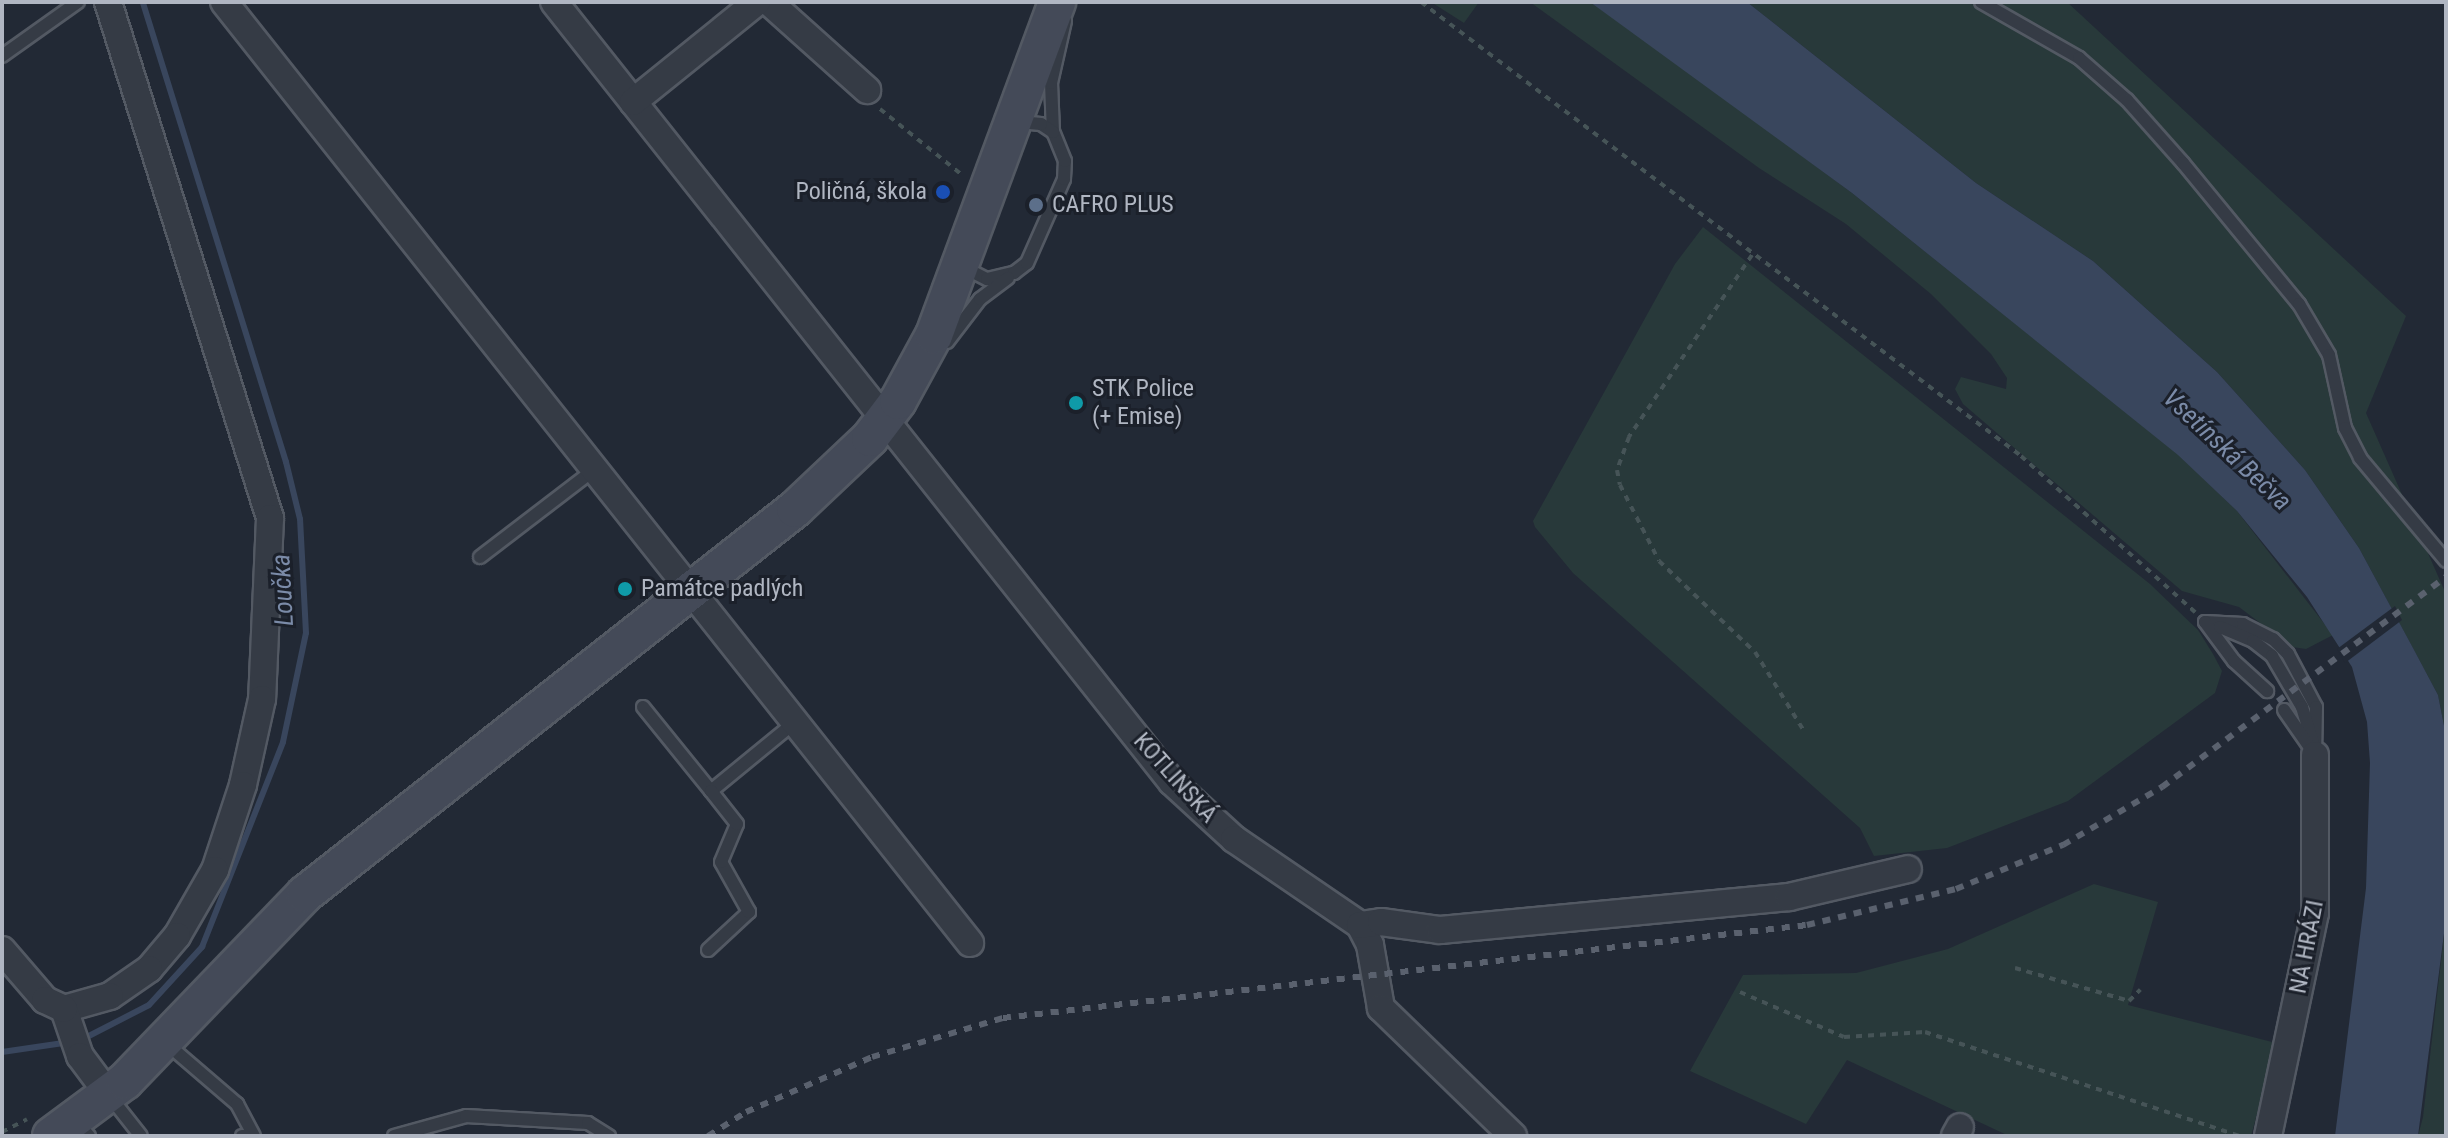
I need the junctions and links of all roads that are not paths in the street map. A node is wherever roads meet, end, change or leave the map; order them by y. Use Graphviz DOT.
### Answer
graph roads {
  1 [pos="78,2"];
  2 [pos="108,2"];
  3 [pos="224,2"];
  4 [pos="554,2"];
  5 [pos="757,2"];
  6 [pos="769,2"];
  7 [pos="1057,2"];
  8 [pos="1066,2"];
  9 [pos="1981,2"];
  10 [pos="2,56"];
  11 [pos="867,90"];
  12 [pos="633,102"];
  13 [pos="1014,122"];
  14 [pos="1053,132"];
  15 [pos="963,267"];
  16 [pos="1014,273"];
  17 [pos="916,372"];
  18 [pos="886,419"];
  19 [pos="595,469"];
  20 [pos="480,557"];
  21 [pos="2446,561"];
  22 [pos="691,591"];
  23 [pos="2267,691"];
  24 [pos="643,707"];
  25 [pos="2284,710"];
  26 [pos="794,723"];
  27 [pos="2315,755"];
  28 [pos="711,791"];
  29 [pos="1908,869"];
  30 [pos="1360,925"];
  31 [pos="970,943"];
  32 [pos="2,950"];
  33 [pos="708,950"];
  34 [pos="67,1019"];
  35 [pos="163,1041"];
  36 [pos="109,1095"];
  37 [pos="64,1126"];
  38 [pos="141,1136"];
  39 [pos="254,1136"];
  40 [pos="394,1136"];
  41 [pos="609,1136"];
  42 [pos="1513,1136"];
  43 [pos="2268,1136"];
  1 -- 10 [label="lane"];
  2 -- 34 [label="street"];
  3 -- 19 [label="street"];
  4 -- 12 [label="street, KOTLINSKÁ"];
  5 -- 12 [label="street"];
  6 -- 11 [label="street"];
  7 -- 13 [label="main road"];
  8 -- 14 [label="lane"];
  9 -- 21 [label="lane"];
  12 -- 18 [label="street, KOTLINSKÁ"];
  13 -- 14 [label="lane"];
  13 -- 15 [label="main road"];
  14 -- 16 [label="lane"];
  15 -- 16 [label="lane"];
  15 -- 17 [label="main road"];
  16 -- 17 [label="lane"];
  17 -- 18 [label="main road"];
  18 -- 22 [label="main road"];
  18 -- 30 [label="street, KOTLINSKÁ"];
  19 -- 20 [label="lane"];
  19 -- 22 [label="street"];
  22 -- 26 [label="street"];
  22 -- 35 [label="main road"];
  23 -- 27 [label="lane"];
  24 -- 28 [label="lane"];
  25 -- 27 [label="lane"];
  26 -- 28 [label="lane"];
  26 -- 31 [label="street"];
  27 -- 43 [label="street, NA HRÁZI"];
  28 -- 33 [label="lane"];
  29 -- 30 [label="street"];
  30 -- 42 [label="street"];
  32 -- 34 [label="street"];
  34 -- 36 [label="street"];
  35 -- 36 [label="main road"];
  35 -- 39 [label="lane"];
  36 -- 37 [label="main road"];
  36 -- 38 [label="lane"];
  40 -- 41 [label="lane"];
}
